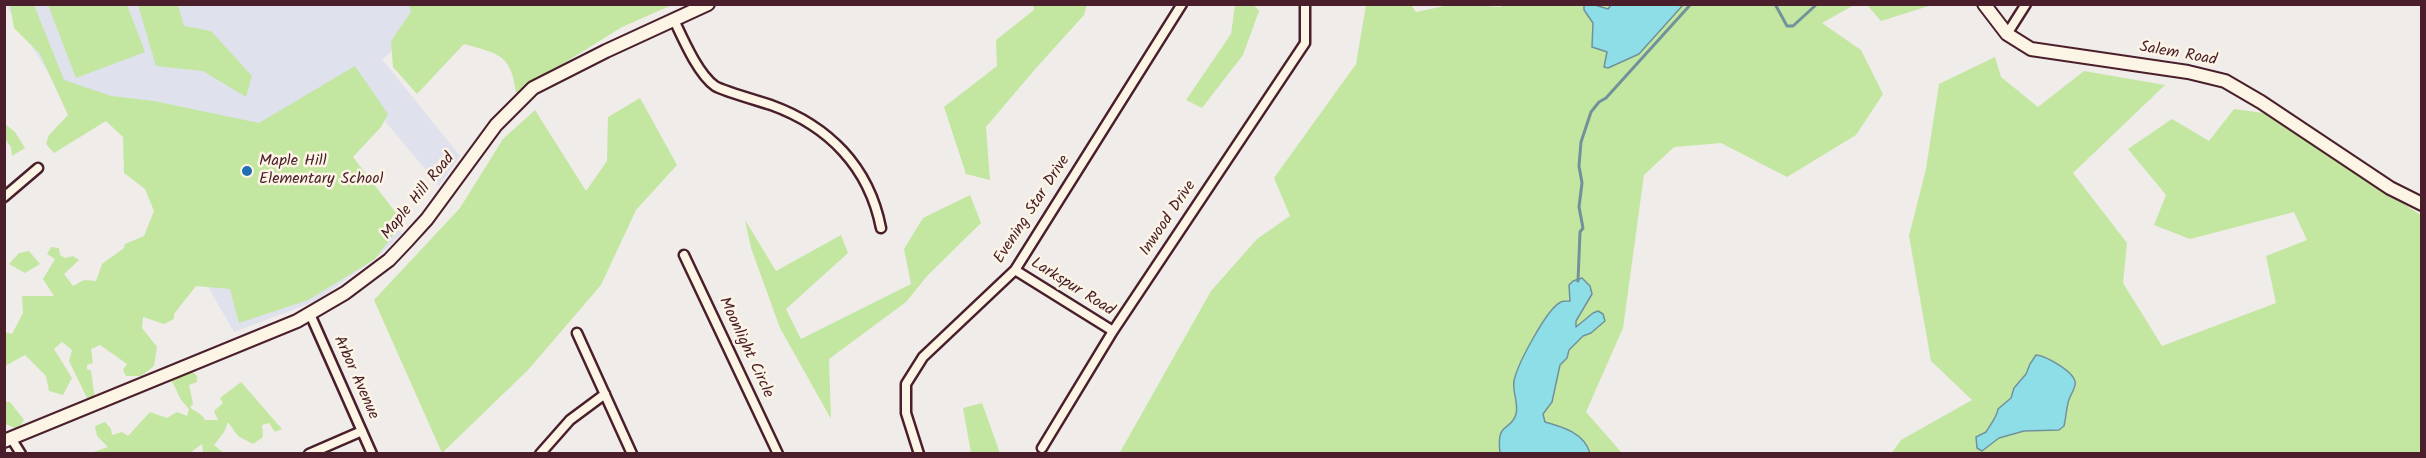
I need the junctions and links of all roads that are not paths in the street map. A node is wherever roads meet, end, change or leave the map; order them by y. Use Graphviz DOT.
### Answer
graph roads {
  1 [pos="708,4"];
  2 [pos="1182,4"];
  3 [pos="1305,4"];
  4 [pos="1984,4"];
  5 [pos="2026,4"];
  6 [pos="674,20"];
  7 [pos="2007,34"];
  8 [pos="38,168"];
  9 [pos="4,197"];
  10 [pos="2421,204"];
  11 [pos="880,228"];
  12 [pos="684,255"];
  13 [pos="1015,270"];
  14 [pos="310,314"];
  15 [pos="1113,331"];
  16 [pos="577,333"];
  17 [pos="605,394"];
  18 [pos="362,431"];
  19 [pos="6,437"];
  20 [pos="1042,448"];
  21 [pos="21,453"];
  22 [pos="309,453"];
  23 [pos="372,453"];
  24 [pos="540,453"];
  25 [pos="632,453"];
  26 [pos="778,453"];
  27 [pos="919,453"];
  1 -- 6 [label="street, Maple Hill Road"];
  2 -- 13 [label="street, Evening Star Drive"];
  3 -- 15 [label="street, Inwood Drive"];
  4 -- 7 [label="street, Salem Road"];
  5 -- 7 [label="street"];
  6 -- 11 [label="street"];
  6 -- 14 [label="street, Maple Hill Road"];
  7 -- 10 [label="street, Salem Road"];
  8 -- 9 [label="street"];
  12 -- 26 [label="street, Moonlight Circle"];
  13 -- 15 [label="street, Larkspur Road"];
  13 -- 27 [label="street, Evening Star Drive"];
  14 -- 18 [label="street, Arbor Avenue"];
  14 -- 19 [label="street, Maple Hill Road"];
  15 -- 20 [label="street, Inwood Drive"];
  16 -- 17 [label="street"];
  17 -- 24 [label="street"];
  17 -- 25 [label="street"];
  18 -- 22 [label="street"];
  18 -- 23 [label="street, Arbor Avenue"];
  19 -- 21 [label="street"];
}
